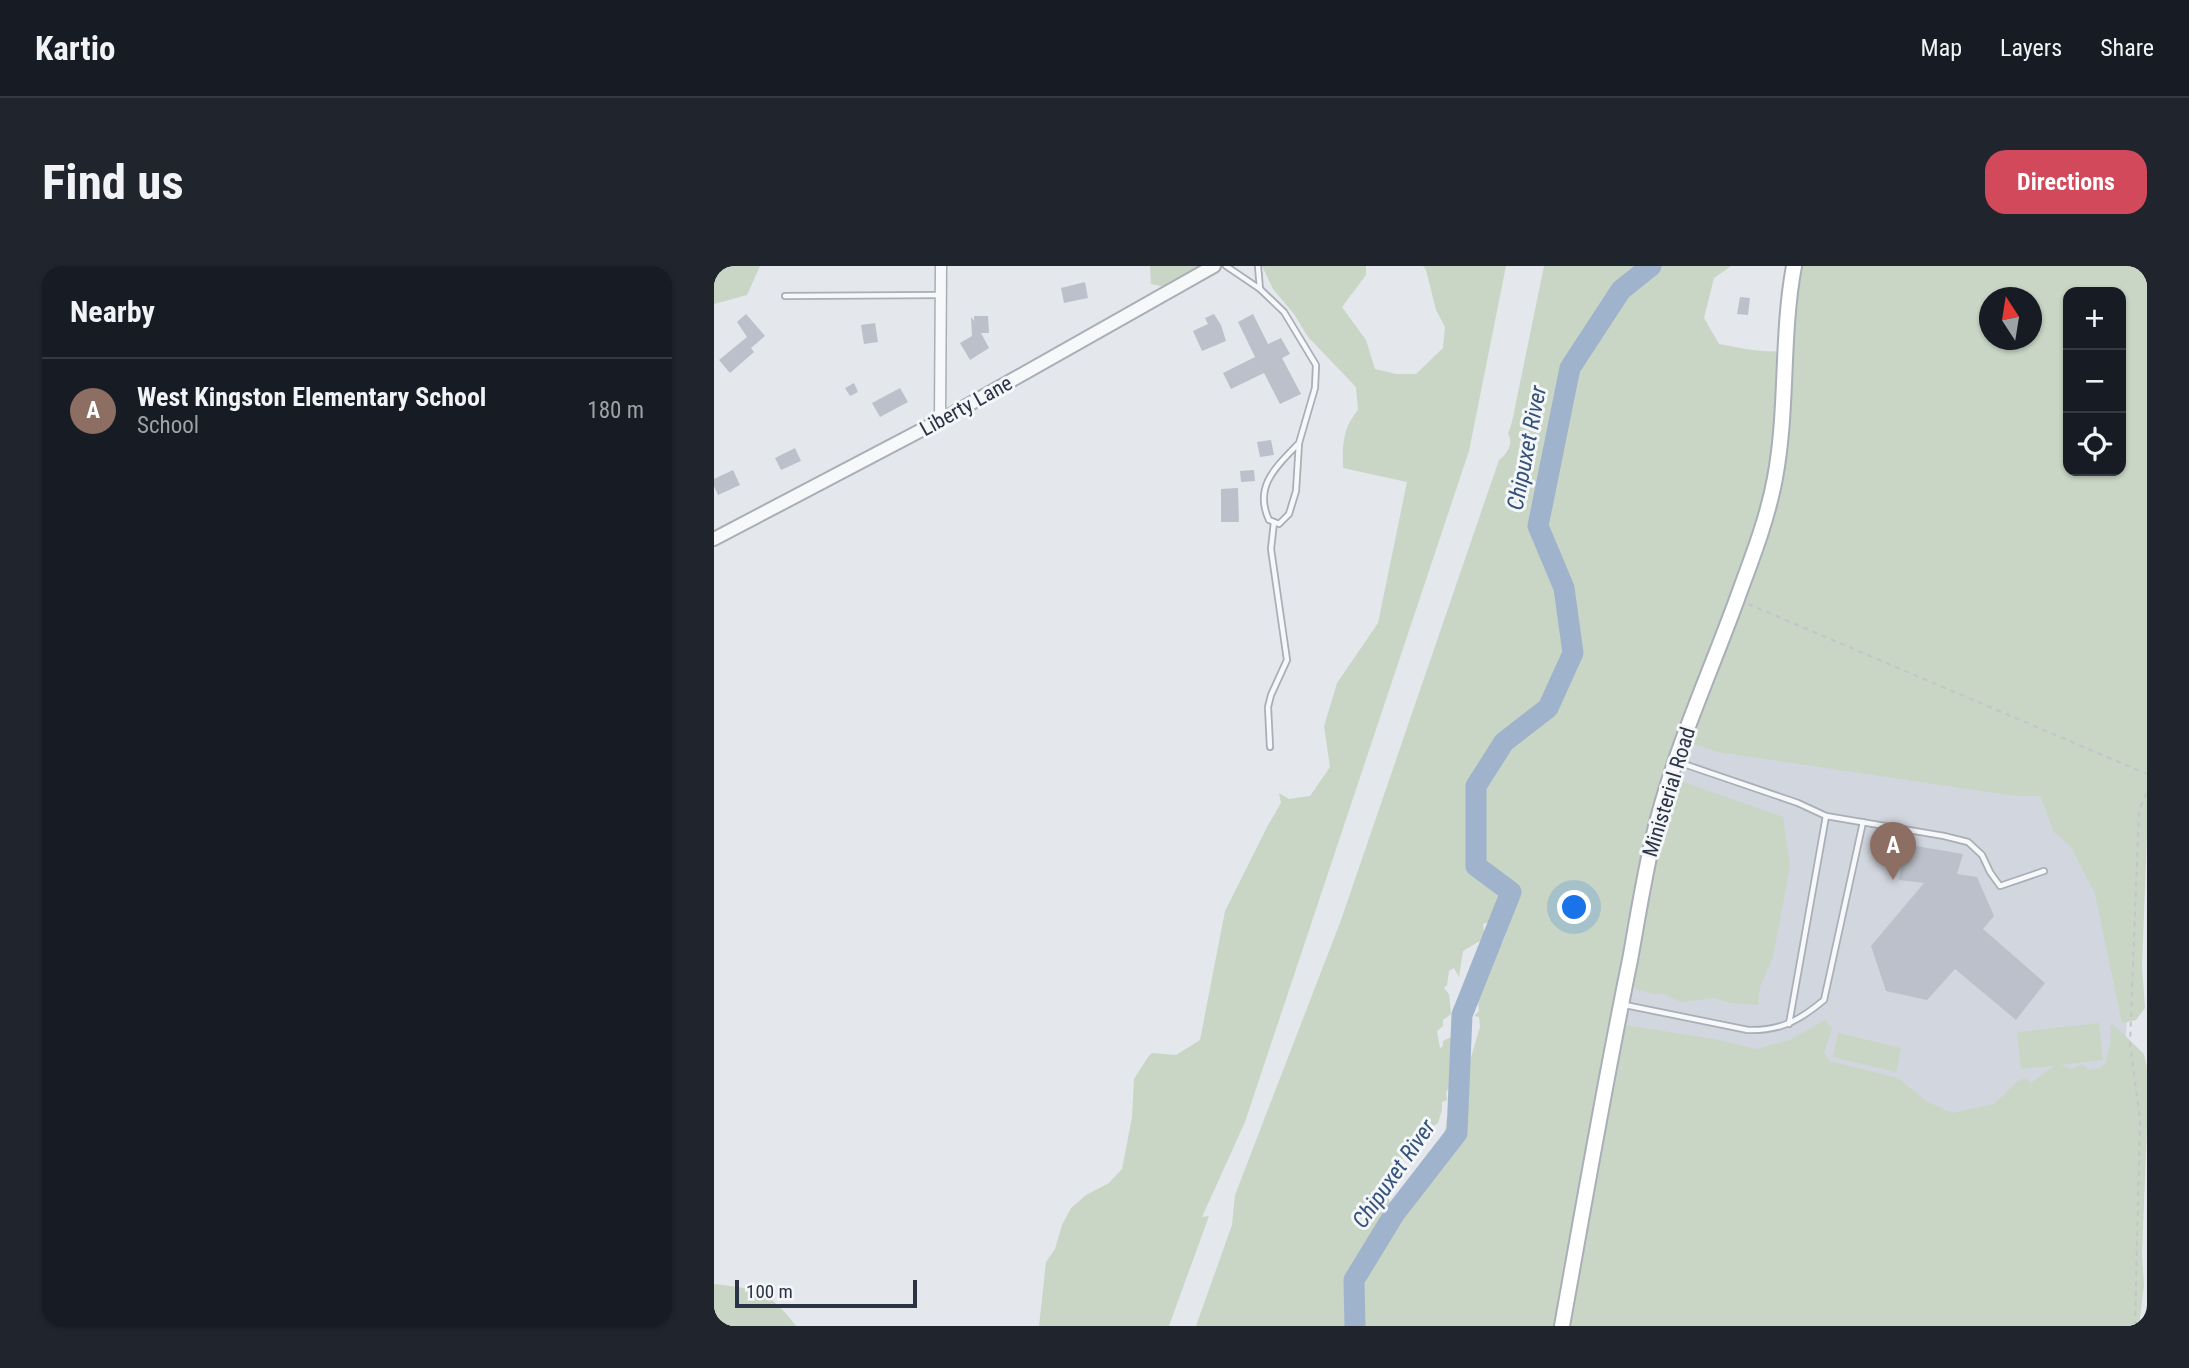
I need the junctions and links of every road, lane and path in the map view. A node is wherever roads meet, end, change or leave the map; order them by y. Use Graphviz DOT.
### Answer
graph roads {
  1 [pos="941,266"];
  2 [pos="1214,266"];
  3 [pos="1226,266"];
  4 [pos="1258,266"];
  5 [pos="1794,266"];
  6 [pos="1259,289"];
  7 [pos="941,295"];
  8 [pos="785,296"];
  9 [pos="940,419"];
  10 [pos="1299,443"];
  11 [pos="1273,522"];
  12 [pos="714,539"];
  13 [pos="1737,600"];
  14 [pos="1270,747"];
  15 [pos="1677,762"];
  16 [pos="2147,774"];
  17 [pos="2147,791"];
  18 [pos="1826,816"];
  19 [pos="1863,822"];
  20 [pos="2044,872"];
  21 [pos="1620,1005"];
  22 [pos="1789,1024"];
  23 [pos="1562,1326"];
  24 [pos="2135,1326"];
  1 -- 7 [label="street"];
  2 -- 9 [label="street, Liberty Lane"];
  3 -- 6 [label="lane"];
  4 -- 6 [label="lane"];
  5 -- 13 [label="main road, Ministerial Road"];
  6 -- 10 [label="lane"];
  7 -- 8 [label="lane"];
  7 -- 9 [label="street"];
  9 -- 12 [label="street, Liberty Lane"];
  10 -- 11 [label="lane"];
  10 -- 11 [label="lane"];
  11 -- 14 [label="lane"];
  13 -- 15 [label="main road, Ministerial Road"];
  13 -- 16 [label="path"];
  15 -- 18 [label="lane"];
  15 -- 21 [label="main road, Ministerial Road"];
  17 -- 24 [label="path"];
  18 -- 19 [label="lane"];
  18 -- 22 [label="lane"];
  19 -- 20 [label="lane"];
  19 -- 22 [label="lane"];
  21 -- 22 [label="lane"];
  21 -- 23 [label="main road, Ministerial Road"];
}
